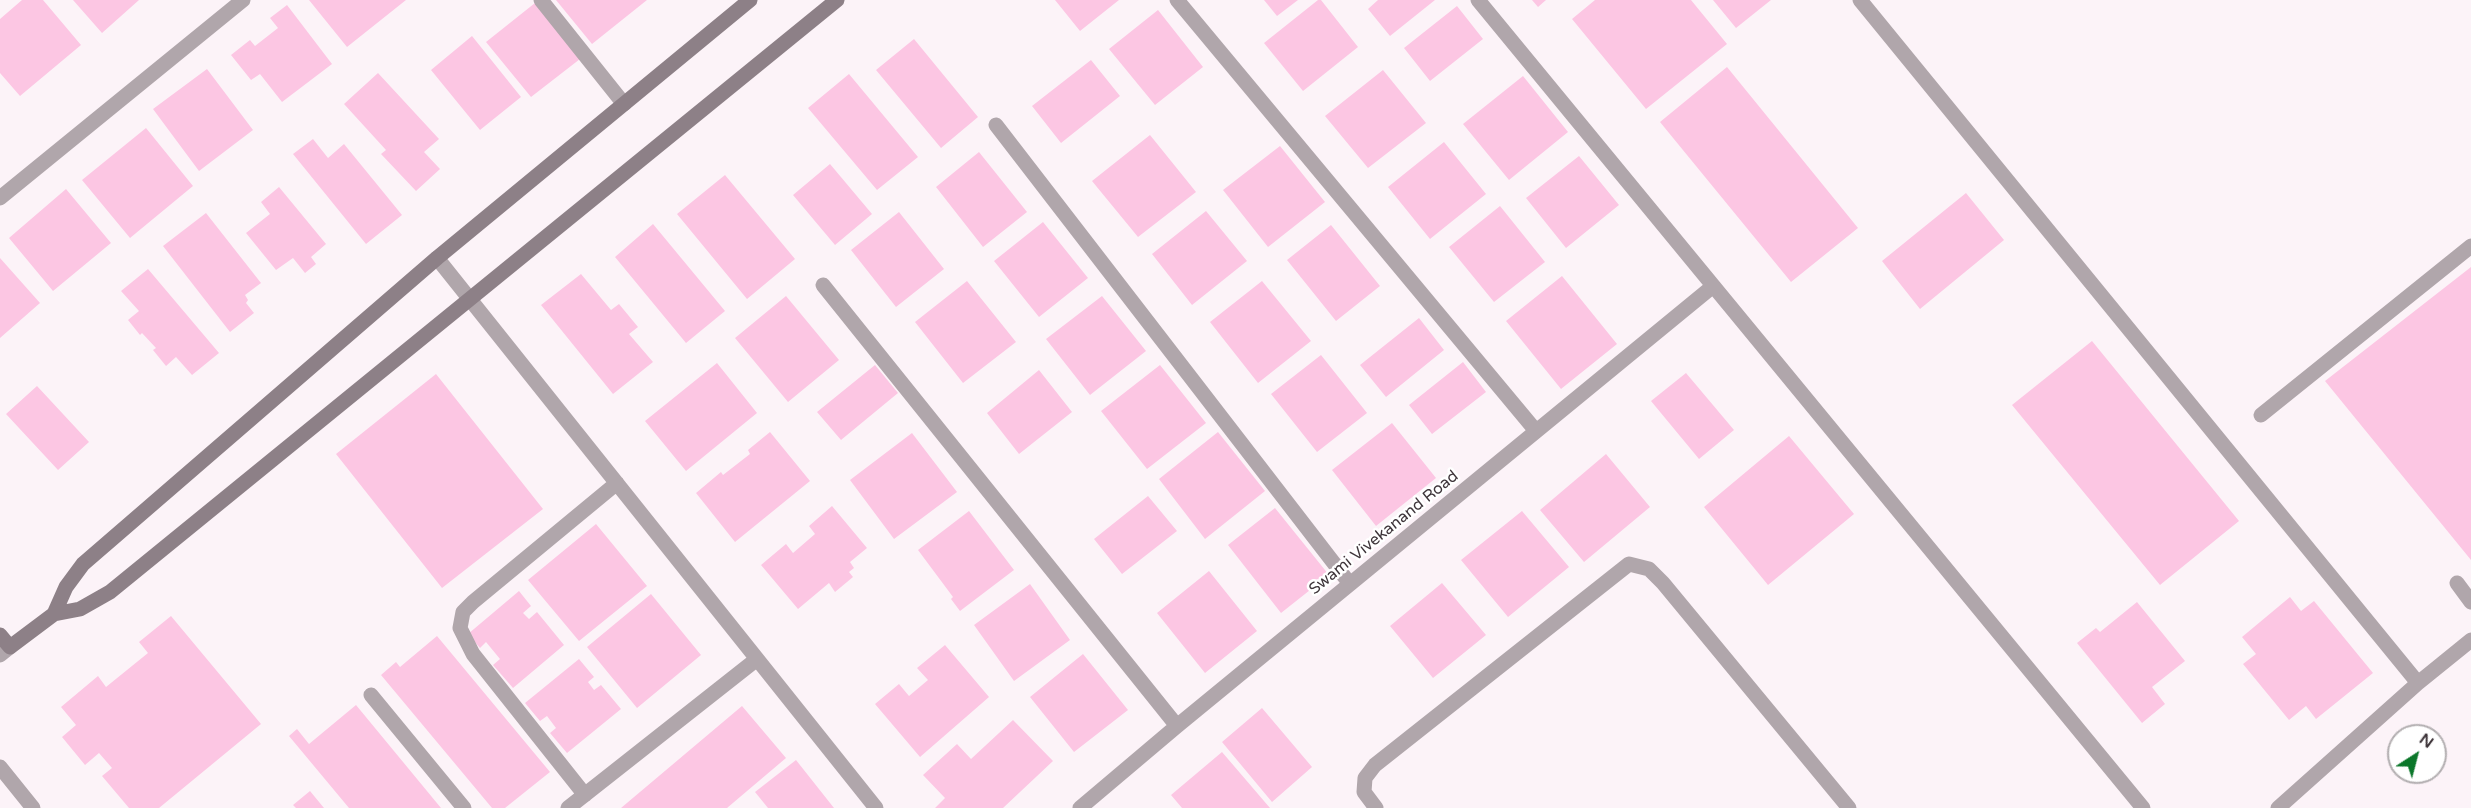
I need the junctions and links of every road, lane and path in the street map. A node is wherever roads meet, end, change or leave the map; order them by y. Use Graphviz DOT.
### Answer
graph roads {
  1 [pos="243,0"];
  2 [pos="541,0"];
  3 [pos="750,0"];
  4 [pos="837,0"];
  5 [pos="1177,0"];
  6 [pos="1478,0"];
  7 [pos="1860,0"];
  8 [pos="624,104"];
  9 [pos="996,124"];
  10 [pos="0,198"];
  11 [pos="2471,246"];
  12 [pos="437,258"];
  13 [pos="823,285"];
  14 [pos="1712,287"];
  15 [pos="470,299"];
  16 [pos="2261,415"];
  17 [pos="1536,431"];
  18 [pos="617,483"];
  19 [pos="2457,583"];
  20 [pos="1350,584"];
  21 [pos="2471,602"];
  22 [pos="54,614"];
  23 [pos="0,635"];
  24 [pos="2471,640"];
  25 [pos="5,651"];
  26 [pos="757,659"];
  27 [pos="2418,683"];
  28 [pos="371,695"];
  29 [pos="1177,726"];
  30 [pos="0,767"];
  31 [pos="585,795"];
  32 [pos="33,808"];
  33 [pos="464,808"];
  34 [pos="568,808"];
  35 [pos="876,808"];
  36 [pos="1080,808"];
  37 [pos="1376,808"];
  38 [pos="1849,808"];
  39 [pos="2143,808"];
  40 [pos="2278,808"];
  1 -- 10 [label="street"];
  2 -- 8 [label="street"];
  3 -- 8 [label="main road"];
  4 -- 15 [label="main road"];
  5 -- 17 [label="street"];
  6 -- 14 [label="street"];
  7 -- 27 [label="street"];
  8 -- 12 [label="main road"];
  9 -- 20 [label="street"];
  11 -- 16 [label="street"];
  12 -- 15 [label="street"];
  12 -- 22 [label="main road"];
  13 -- 29 [label="street"];
  14 -- 17 [label="street, Swami Vivekanand Road"];
  14 -- 39 [label="street"];
  15 -- 18 [label="street"];
  15 -- 22 [label="main road"];
  17 -- 20 [label="street, Swami Vivekanand Road"];
  18 -- 26 [label="street"];
  18 -- 31 [label="street"];
  19 -- 21 [label="street"];
  20 -- 29 [label="street, Swami Vivekanand Road"];
  22 -- 25 [label="main road"];
  23 -- 25 [label="main road"];
  24 -- 27 [label="street"];
  26 -- 31 [label="street"];
  26 -- 35 [label="street"];
  27 -- 40 [label="street"];
  28 -- 33 [label="street"];
  29 -- 36 [label="street, Swami Vivekanand Road"];
  30 -- 32 [label="street"];
  31 -- 34 [label="street"];
  37 -- 38 [label="street"];
}
